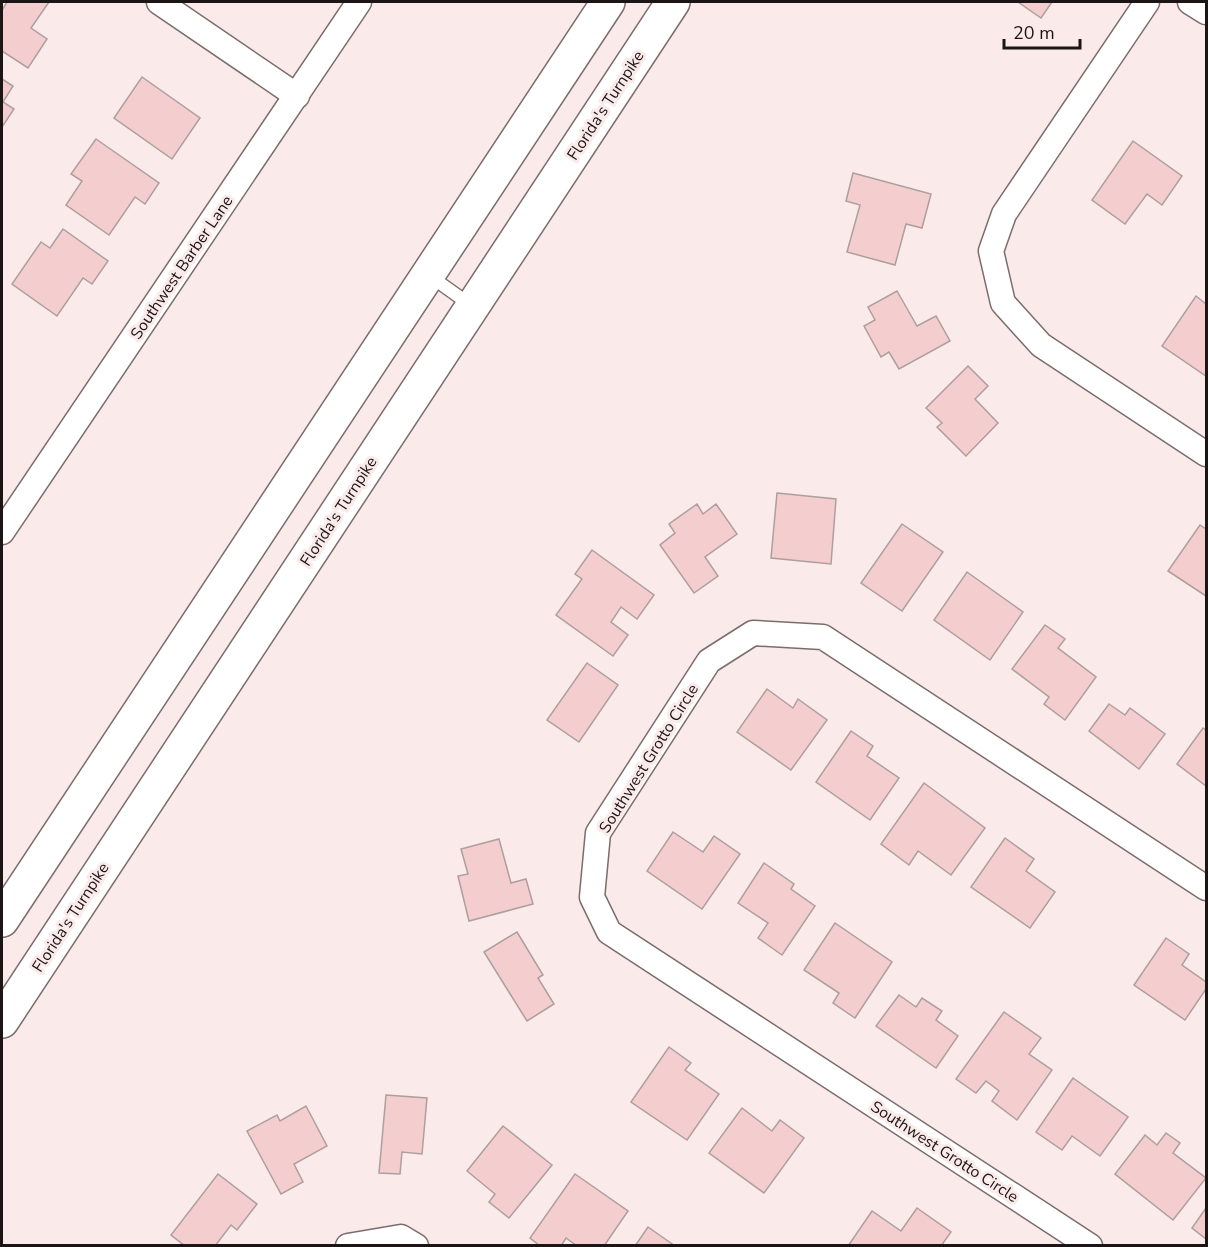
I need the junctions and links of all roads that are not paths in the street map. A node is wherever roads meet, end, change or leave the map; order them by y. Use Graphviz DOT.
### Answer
graph roads {
  1 [pos="159,2"];
  2 [pos="359,2"];
  3 [pos="608,2"];
  4 [pos="673,2"];
  5 [pos="1147,2"];
  6 [pos="1190,2"];
  7 [pos="1206,12"];
  8 [pos="297,96"];
  9 [pos="428,274"];
  10 [pos="473,306"];
  11 [pos="1206,454"];
  12 [pos="2,532"];
  13 [pos="1206,888"];
  14 [pos="2,920"];
  15 [pos="2,1021"];
  16 [pos="348,1245"];
  17 [pos="416,1245"];
  18 [pos="1090,1245"];
  1 -- 8 [label="street"];
  2 -- 8 [label="street, Southwest Barber Lane"];
  3 -- 9 [label="highway"];
  4 -- 10 [label="highway, Florida's Turnpike"];
  5 -- 11 [label="street"];
  6 -- 7 [label="street"];
  8 -- 12 [label="street, Southwest Barber Lane"];
  9 -- 10 [label="lane"];
  9 -- 14 [label="highway"];
  10 -- 15 [label="highway, Florida's Turnpike"];
  13 -- 18 [label="street, Southwest Grotto Circle"];
  16 -- 17 [label="street"];
}
